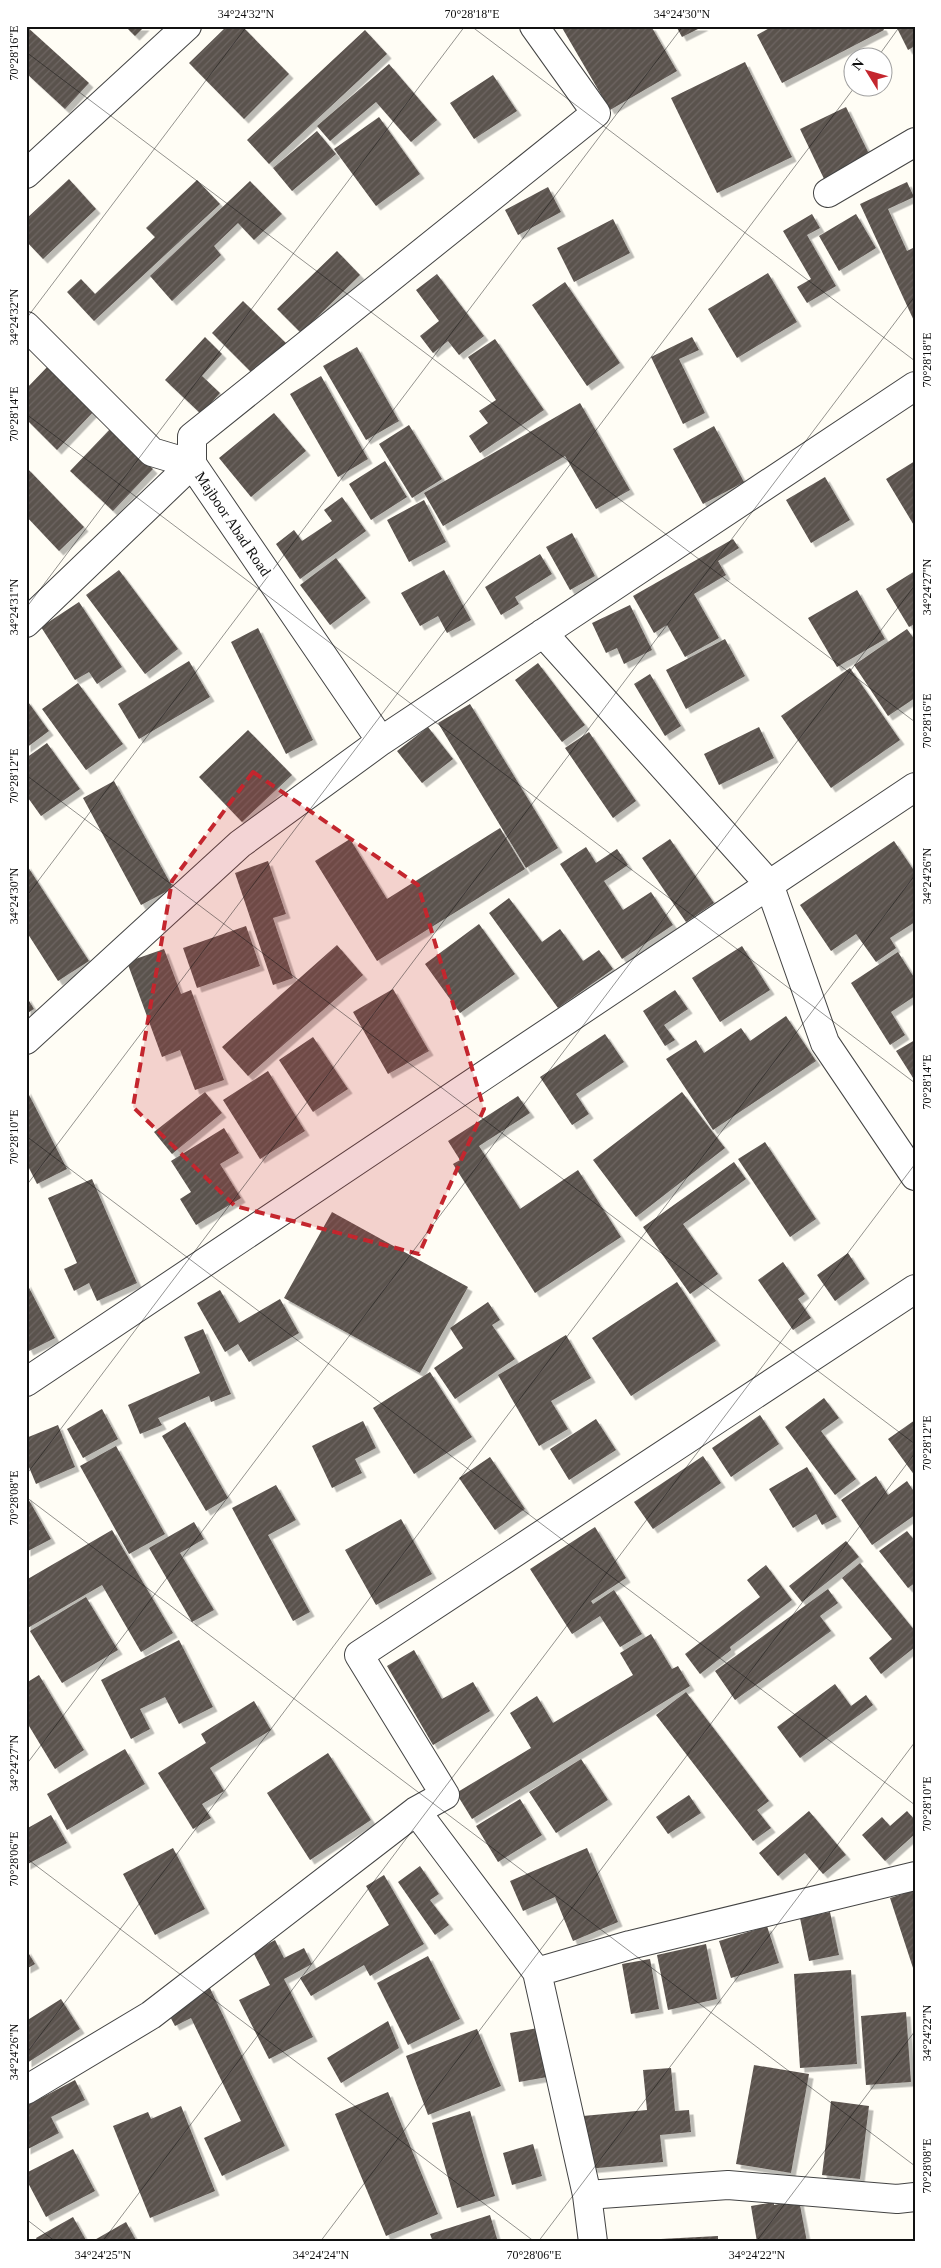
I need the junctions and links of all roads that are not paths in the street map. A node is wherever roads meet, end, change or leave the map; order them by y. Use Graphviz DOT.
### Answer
graph roads {
  1 [pos="187,26"];
  2 [pos="534,26"];
  3 [pos="915,142"];
  4 [pos="26,174"];
  5 [pos="828,193"];
  6 [pos="26,326"];
  7 [pos="915,386"];
  8 [pos="192,464"];
  9 [pos="26,623"];
  10 [pos="543,633"];
  11 [pos="381,741"];
  12 [pos="915,788"];
  13 [pos="768,884"];
  14 [pos="26,1040"];
  15 [pos="915,1176"];
  16 [pos="915,1289"];
  17 [pos="26,1382"];
  18 [pos="416,1811"];
  19 [pos="915,1876"];
  20 [pos="537,1972"];
  21 [pos="26,2090"];
  22 [pos="587,2195"];
  23 [pos="915,2197"];
  24 [pos="593,2242"];
  1 -- 4 [label="street"];
  2 -- 8 [label="street"];
  3 -- 5 [label="street"];
  6 -- 8 [label="street, Majboor Abad Road"];
  7 -- 10 [label="street"];
  8 -- 9 [label="street"];
  8 -- 11 [label="street, Majboor Abad Road"];
  10 -- 11 [label="street"];
  10 -- 13 [label="street"];
  11 -- 14 [label="street"];
  12 -- 13 [label="street"];
  13 -- 15 [label="street"];
  13 -- 17 [label="street"];
  16 -- 18 [label="street"];
  18 -- 20 [label="street"];
  18 -- 21 [label="street"];
  19 -- 20 [label="street"];
  20 -- 22 [label="street"];
  22 -- 23 [label="street"];
  22 -- 24 [label="street"];
}
